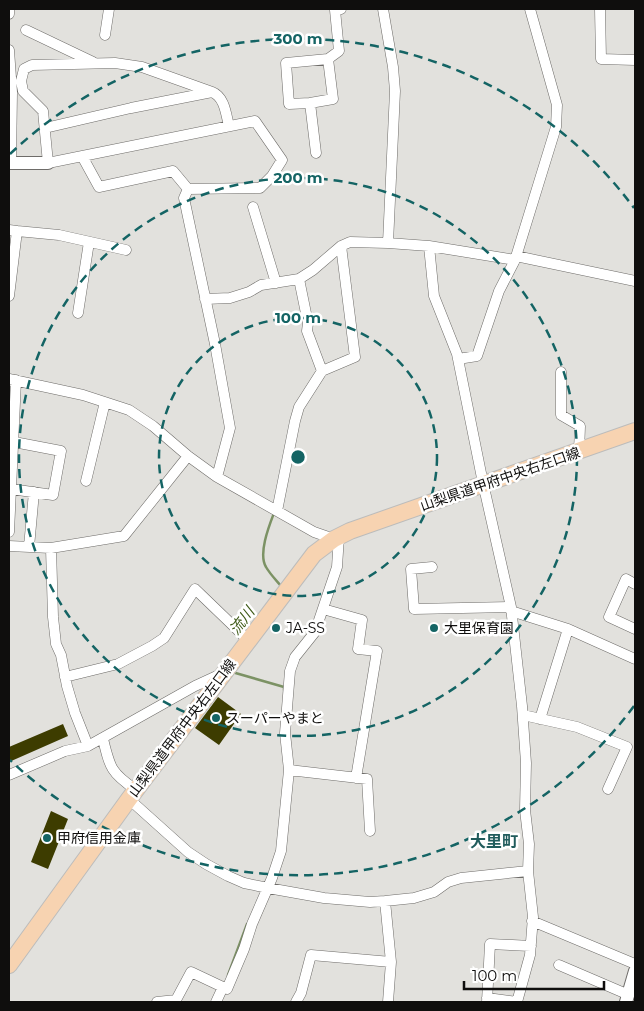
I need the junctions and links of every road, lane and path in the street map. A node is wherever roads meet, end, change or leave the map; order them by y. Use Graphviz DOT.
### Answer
graph roads {
  1 [pos="9,9"];
  2 [pos="109,9"];
  3 [pos="342,9"];
  4 [pos="348,9"];
  5 [pos="383,9"];
  6 [pos="530,9"];
  7 [pos="600,9"];
  8 [pos="9,14"];
  9 [pos="26,30"];
  10 [pos="104,35"];
  11 [pos="9,50"];
  12 [pos="328,59"];
  13 [pos="635,60"];
  14 [pos="96,64"];
  15 [pos="212,92"];
  16 [pos="310,103"];
  17 [pos="10,116"];
  18 [pos="229,126"];
  19 [pos="45,128"];
  20 [pos="316,153"];
  21 [pos="82,156"];
  22 [pos="10,163"];
  23 [pos="48,163"];
  24 [pos="188,189"];
  25 [pos="253,207"];
  26 [pos="13,230"];
  27 [pos="89,242"];
  28 [pos="388,242"];
  29 [pos="341,246"];
  30 [pos="429,246"];
  31 [pos="126,250"];
  32 [pos="516,258"];
  33 [pos="299,279"];
  34 [pos="635,281"];
  35 [pos="276,283"];
  36 [pos="9,296"];
  37 [pos="205,299"];
  38 [pos="78,313"];
  39 [pos="458,358"];
  40 [pos="322,371"];
  41 [pos="561,372"];
  42 [pos="12,380"];
  43 [pos="105,402"];
  44 [pos="635,431"];
  45 [pos="14,442"];
  46 [pos="579,452"];
  47 [pos="188,456"];
  48 [pos="217,477"];
  49 [pos="86,481"];
  50 [pos="483,484"];
  51 [pos="11,489"];
  52 [pos="34,492"];
  53 [pos="277,511"];
  54 [pos="9,532"];
  55 [pos="337,537"];
  56 [pos="9,546"];
  57 [pos="29,547"];
  58 [pos="51,548"];
  59 [pos="432,567"];
  60 [pos="635,584"];
  61 [pos="323,609"];
  62 [pos="511,609"];
  63 [pos="568,629"];
  64 [pos="635,630"];
  65 [pos="245,637"];
  66 [pos="635,659"];
  67 [pos="227,668"];
  68 [pos="65,677"];
  69 [pos="523,715"];
  70 [pos="540,719"];
  71 [pos="104,739"];
  72 [pos="88,746"];
  73 [pos="290,770"];
  74 [pos="9,775"];
  75 [pos="356,778"];
  76 [pos="608,789"];
  77 [pos="133,794"];
  78 [pos="370,831"];
  79 [pos="528,871"];
  80 [pos="268,888"];
  81 [pos="385,901"];
  82 [pos="532,920"];
  83 [pos="531,946"];
  84 [pos="391,962"];
  85 [pos="635,964"];
  86 [pos="9,965"];
  87 [pos="559,965"];
  88 [pos="635,971"];
  89 [pos="222,987"];
  90 [pos="628,999"];
  91 [pos="487,1000"];
  92 [pos="157,1002"];
  93 [pos="216,1002"];
  94 [pos="296,1002"];
  95 [pos="388,1002"];
  1 -- 8 [label="street"];
  2 -- 10 [label="street"];
  3 -- 4 [label="street"];
  3 -- 12 [label="street"];
  5 -- 28 [label="street"];
  6 -- 32 [label="street"];
  7 -- 13 [label="street"];
  9 -- 14 [label="street"];
  11 -- 17 [label="street"];
  12 -- 16 [label="street"];
  12 -- 16 [label="street"];
  14 -- 15 [label="street"];
  14 -- 19 [label="street"];
  15 -- 18 [label="street"];
  15 -- 19 [label="street"];
  16 -- 20 [label="street"];
  17 -- 22 [label="street"];
  18 -- 21 [label="street"];
  18 -- 24 [label="street"];
  19 -- 23 [label="street"];
  21 -- 23 [label="street"];
  21 -- 24 [label="street"];
  22 -- 23 [label="street"];
  24 -- 37 [label="street"];
  25 -- 35 [label="street"];
  26 -- 27 [label="street"];
  26 -- 36 [label="street"];
  27 -- 31 [label="street"];
  27 -- 38 [label="street"];
  28 -- 29 [label="street"];
  28 -- 30 [label="street"];
  29 -- 33 [label="street"];
  29 -- 40 [label="street"];
  30 -- 32 [label="street"];
  30 -- 39 [label="street"];
  32 -- 34 [label="street"];
  32 -- 39 [label="street"];
  33 -- 35 [label="street"];
  33 -- 40 [label="street"];
  35 -- 37 [label="street"];
  37 -- 48 [label="street"];
  39 -- 50 [label="street"];
  40 -- 53 [label="street"];
  41 -- 46 [label="street"];
  42 -- 43 [label="street"];
  42 -- 45 [label="street"];
  43 -- 47 [label="street"];
  43 -- 49 [label="street"];
  44 -- 46 [label="main road, 山梨県道甲府中央右左口線"];
  45 -- 51 [label="street"];
  45 -- 52 [label="street"];
  46 -- 50 [label="main road, 山梨県道甲府中央右左口線"];
  47 -- 48 [label="street"];
  47 -- 58 [label="street"];
  48 -- 53 [label="street"];
  50 -- 55 [label="main road, 山梨県道甲府中央右左口線"];
  50 -- 62 [label="street"];
  51 -- 52 [label="street"];
  51 -- 54 [label="street"];
  52 -- 57 [label="street"];
  53 -- 55 [label="street"];
  55 -- 61 [label="street"];
  55 -- 65 [label="main road, 山梨県道甲府中央右左口線"];
  56 -- 57 [label="street"];
  57 -- 58 [label="street"];
  58 -- 68 [label="street"];
  59 -- 62 [label="street"];
  60 -- 64 [label="street"];
  61 -- 73 [label="street"];
  61 -- 75 [label="street"];
  62 -- 63 [label="street"];
  62 -- 69 [label="street"];
  63 -- 66 [label="street"];
  63 -- 70 [label="street"];
  65 -- 67 [label="main road, 山梨県道甲府中央右左口線"];
  65 -- 68 [label="street"];
  67 -- 71 [label="street"];
  67 -- 77 [label="main road, 山梨県道甲府中央右左口線"];
  68 -- 72 [label="street"];
  69 -- 70 [label="street"];
  69 -- 79 [label="street"];
  70 -- 76 [label="street"];
  71 -- 72 [label="street"];
  71 -- 77 [label="street"];
  72 -- 74 [label="street"];
  73 -- 75 [label="street"];
  73 -- 80 [label="street"];
  75 -- 78 [label="street"];
  77 -- 80 [label="street"];
  77 -- 86 [label="main road, 山梨県道甲府中央右左口線"];
  79 -- 81 [label="street"];
  79 -- 82 [label="street"];
  80 -- 81 [label="street"];
  80 -- 89 [label="street"];
  81 -- 84 [label="street"];
  82 -- 83 [label="street"];
  82 -- 85 [label="street"];
  83 -- 91 [label="street"];
  83 -- 91 [label="street"];
  84 -- 94 [label="street"];
  84 -- 95 [label="street"];
  87 -- 90 [label="street"];
  88 -- 90 [label="street"];
  89 -- 92 [label="street"];
  89 -- 93 [label="street"];
}
